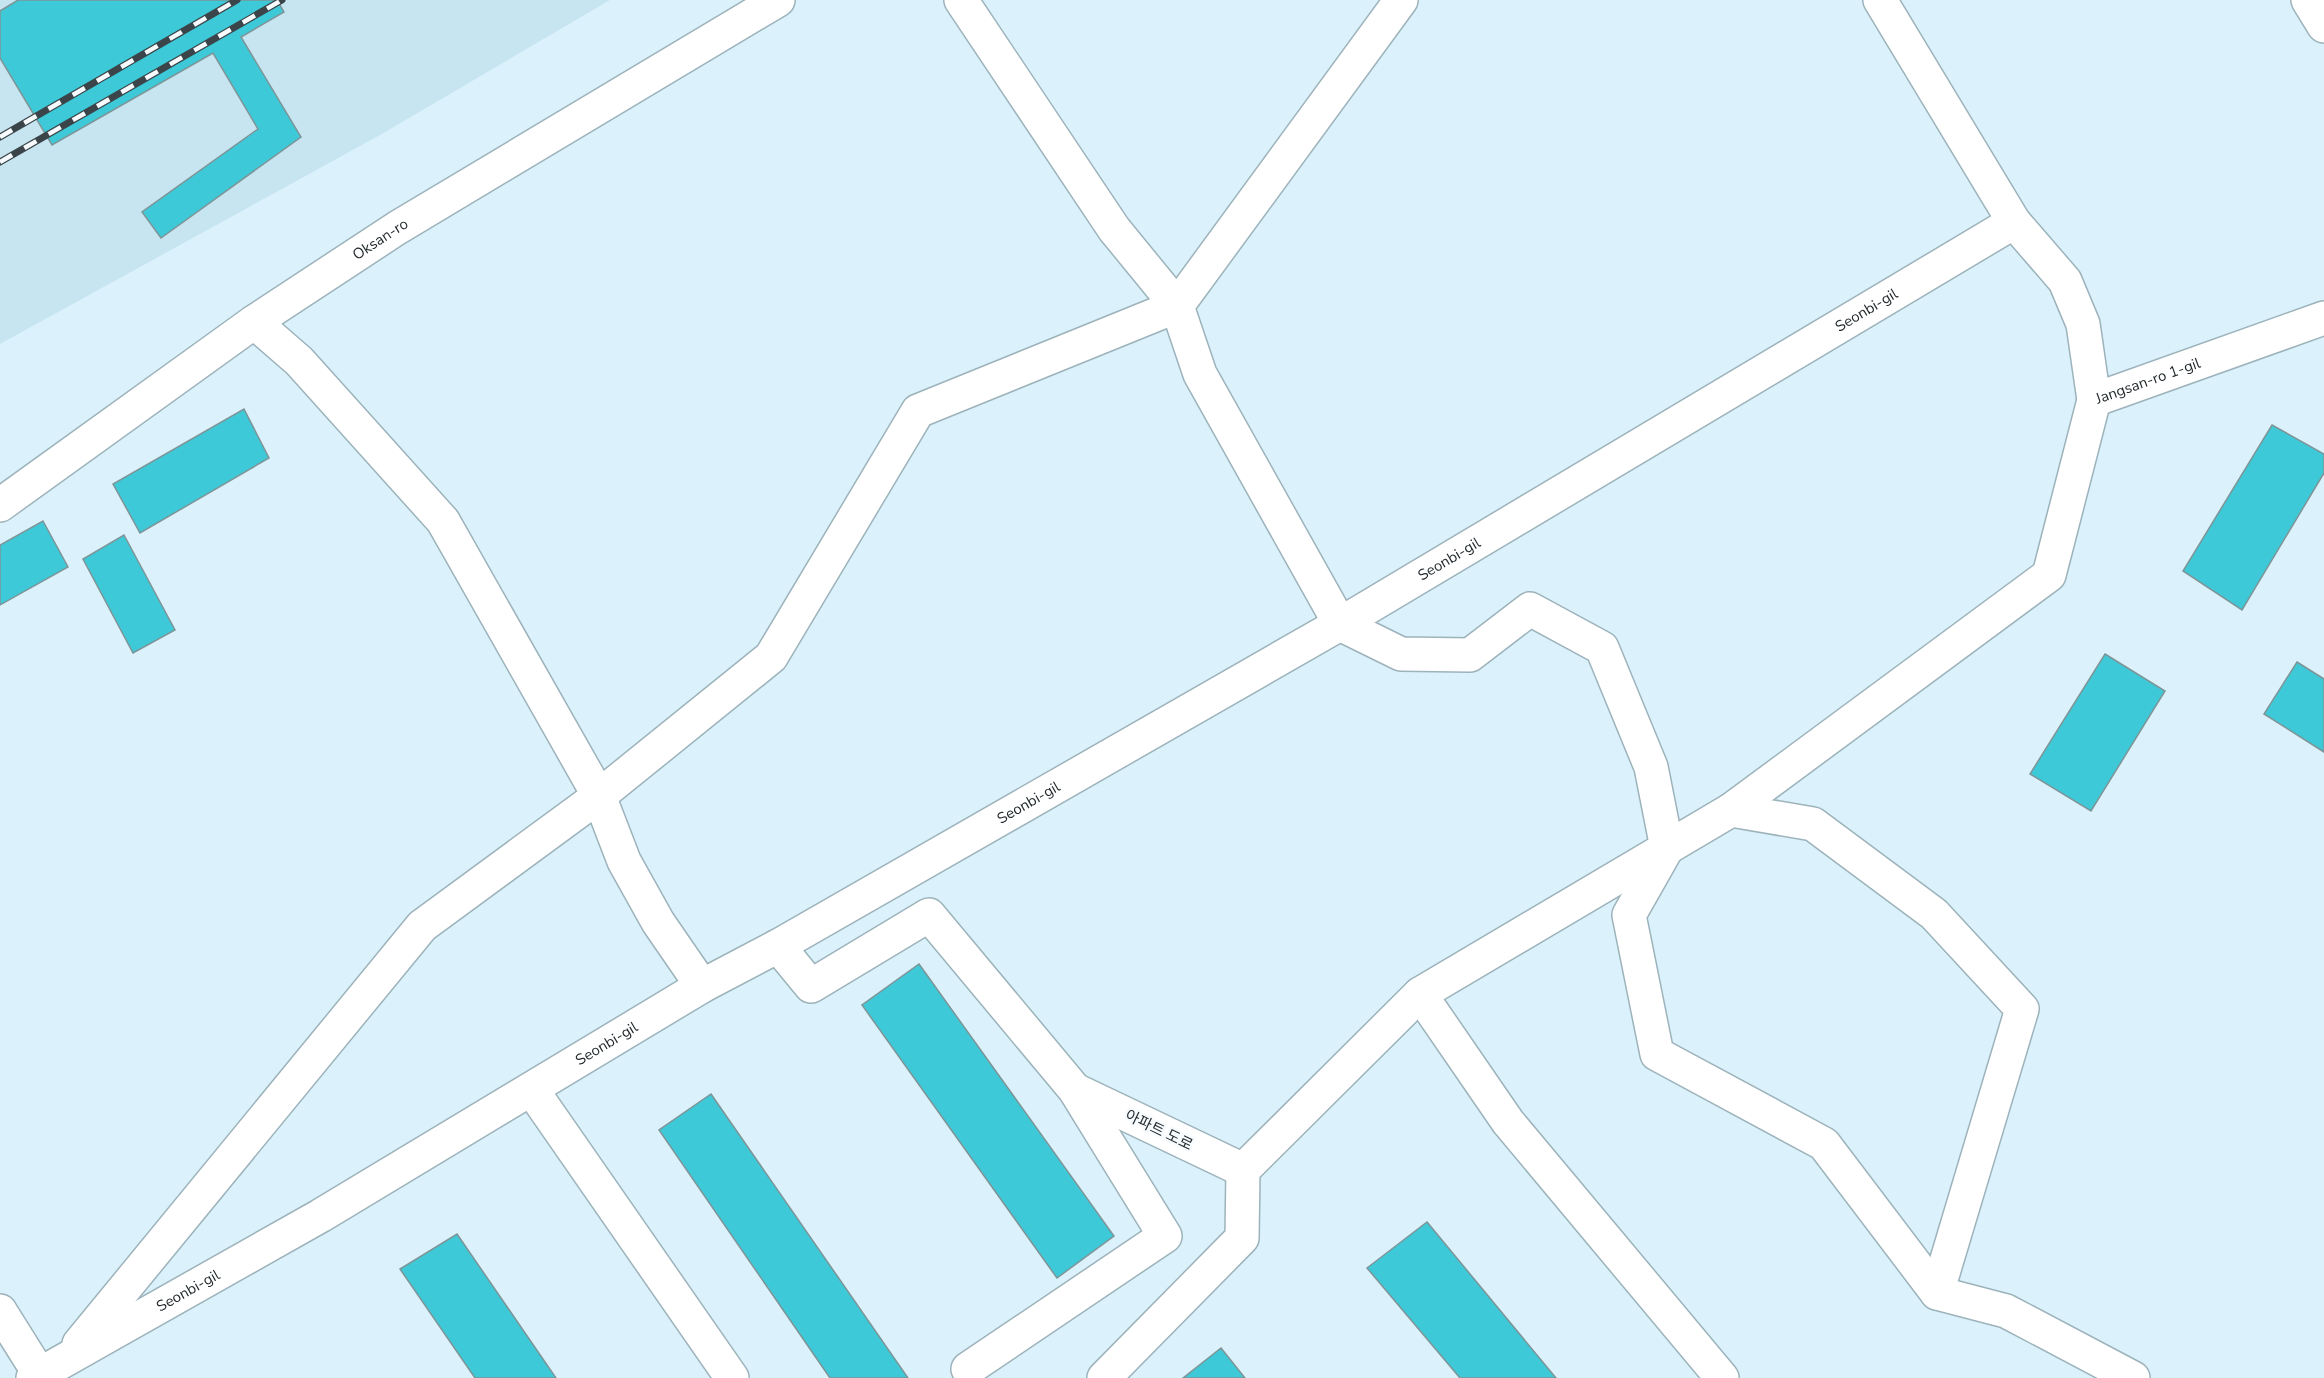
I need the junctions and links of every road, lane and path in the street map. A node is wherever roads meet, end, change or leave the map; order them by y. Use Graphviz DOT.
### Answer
graph roads {
  1 [pos="778,0"];
  2 [pos="961,0"];
  3 [pos="1401,0"];
  4 [pos="1880,0"];
  5 [pos="2308,0"];
  6 [pos="2324,26"];
  7 [pos="2014,222"];
  8 [pos="1177,306"];
  9 [pos="2324,318"];
  10 [pos="254,322"];
  11 [pos="2094,400"];
  12 [pos="0,505"];
  13 [pos="1340,624"];
  14 [pos="599,796"];
  15 [pos="1731,810"];
  16 [pos="1667,848"];
  17 [pos="778,946"];
  18 [pos="702,986"];
  19 [pos="1420,994"];
  20 [pos="532,1090"];
  21 [pos="1075,1090"];
  22 [pos="1243,1170"];
  23 [pos="1937,1293"];
  24 [pos="0,1311"];
  25 [pos="968,1369"];
  26 [pos="45,1373"];
  27 [pos="732,1378"];
  28 [pos="1104,1378"];
  29 [pos="1722,1378"];
  30 [pos="2133,1378"];
  1 -- 10 [label="street, Oksan-ro"];
  2 -- 8 [label="street"];
  3 -- 8 [label="street"];
  4 -- 7 [label="street, Jangsan-ro 1-gil"];
  5 -- 6 [label="street"];
  7 -- 11 [label="street, Jangsan-ro 1-gil"];
  7 -- 13 [label="street, Seonbi-gil"];
  8 -- 13 [label="street"];
  8 -- 14 [label="street"];
  9 -- 11 [label="street, Jangsan-ro 1-gil"];
  10 -- 12 [label="street, Oksan-ro"];
  10 -- 14 [label="street"];
  11 -- 15 [label="street"];
  13 -- 16 [label="street"];
  13 -- 17 [label="street, Seonbi-gil"];
  14 -- 18 [label="street"];
  14 -- 26 [label="street"];
  15 -- 16 [label="street"];
  15 -- 23 [label="street"];
  16 -- 19 [label="street"];
  16 -- 23 [label="street"];
  17 -- 18 [label="street, Seonbi-gil"];
  17 -- 21 [label="street"];
  18 -- 20 [label="street, Seonbi-gil"];
  19 -- 22 [label="street"];
  19 -- 29 [label="street"];
  20 -- 26 [label="street, Seonbi-gil"];
  20 -- 27 [label="street"];
  21 -- 22 [label="street, 아파트 도로"];
  21 -- 25 [label="street"];
  22 -- 28 [label="street"];
  23 -- 30 [label="street"];
  24 -- 26 [label="street"];
}
